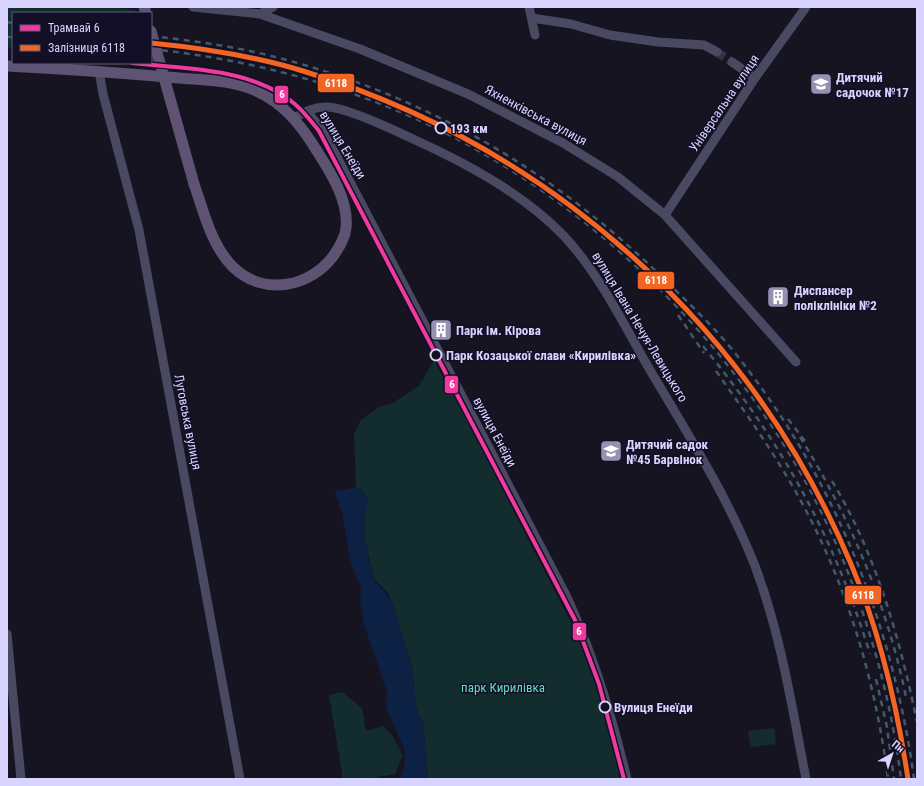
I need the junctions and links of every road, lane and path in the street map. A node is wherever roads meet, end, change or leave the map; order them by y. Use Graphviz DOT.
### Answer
graph roads {
  1 [pos="194,7"];
  2 [pos="273,7"];
  3 [pos="529,7"];
  4 [pos="806,7"];
  5 [pos="260,14"];
  6 [pos="532,18"];
  7 [pos="152,35"];
  8 [pos="535,35"];
  9 [pos="717,52"];
  10 [pos="732,62"];
  11 [pos="7,66"];
  12 [pos="99,71"];
  13 [pos="755,78"];
  14 [pos="307,111"];
  15 [pos="294,118"];
  16 [pos="665,215"];
  17 [pos="796,362"];
  18 [pos="7,634"];
  19 [pos="21,779"];
  20 [pos="240,779"];
  21 [pos="627,779"];
  22 [pos="806,779"];
  1 -- 5 [label="street, Яхненківська вулиця"];
  2 -- 5 [label="street"];
  3 -- 6 [label="street"];
  4 -- 13 [label="street, Універсальна вулиця"];
  5 -- 16 [label="street, Яхненківська вулиця"];
  6 -- 8 [label="street"];
  6 -- 9 [label="street"];
  7 -- 15 [label="main road, bridge"];
  10 -- 13 [label="street"];
  11 -- 12 [label="main road"];
  12 -- 15 [label="main road"];
  12 -- 20 [label="street, Луговська вулиця"];
  13 -- 16 [label="street, Універсальна вулиця"];
  14 -- 15 [label="street, вулиця Івана Нечуя-Левицького"];
  14 -- 21 [label="street, вулиця Енеїди"];
  14 -- 22 [label="street, вулиця Івана Нечуя-Левицького"];
  16 -- 17 [label="street, Яхненківська вулиця"];
  18 -- 19 [label="street"];
}
